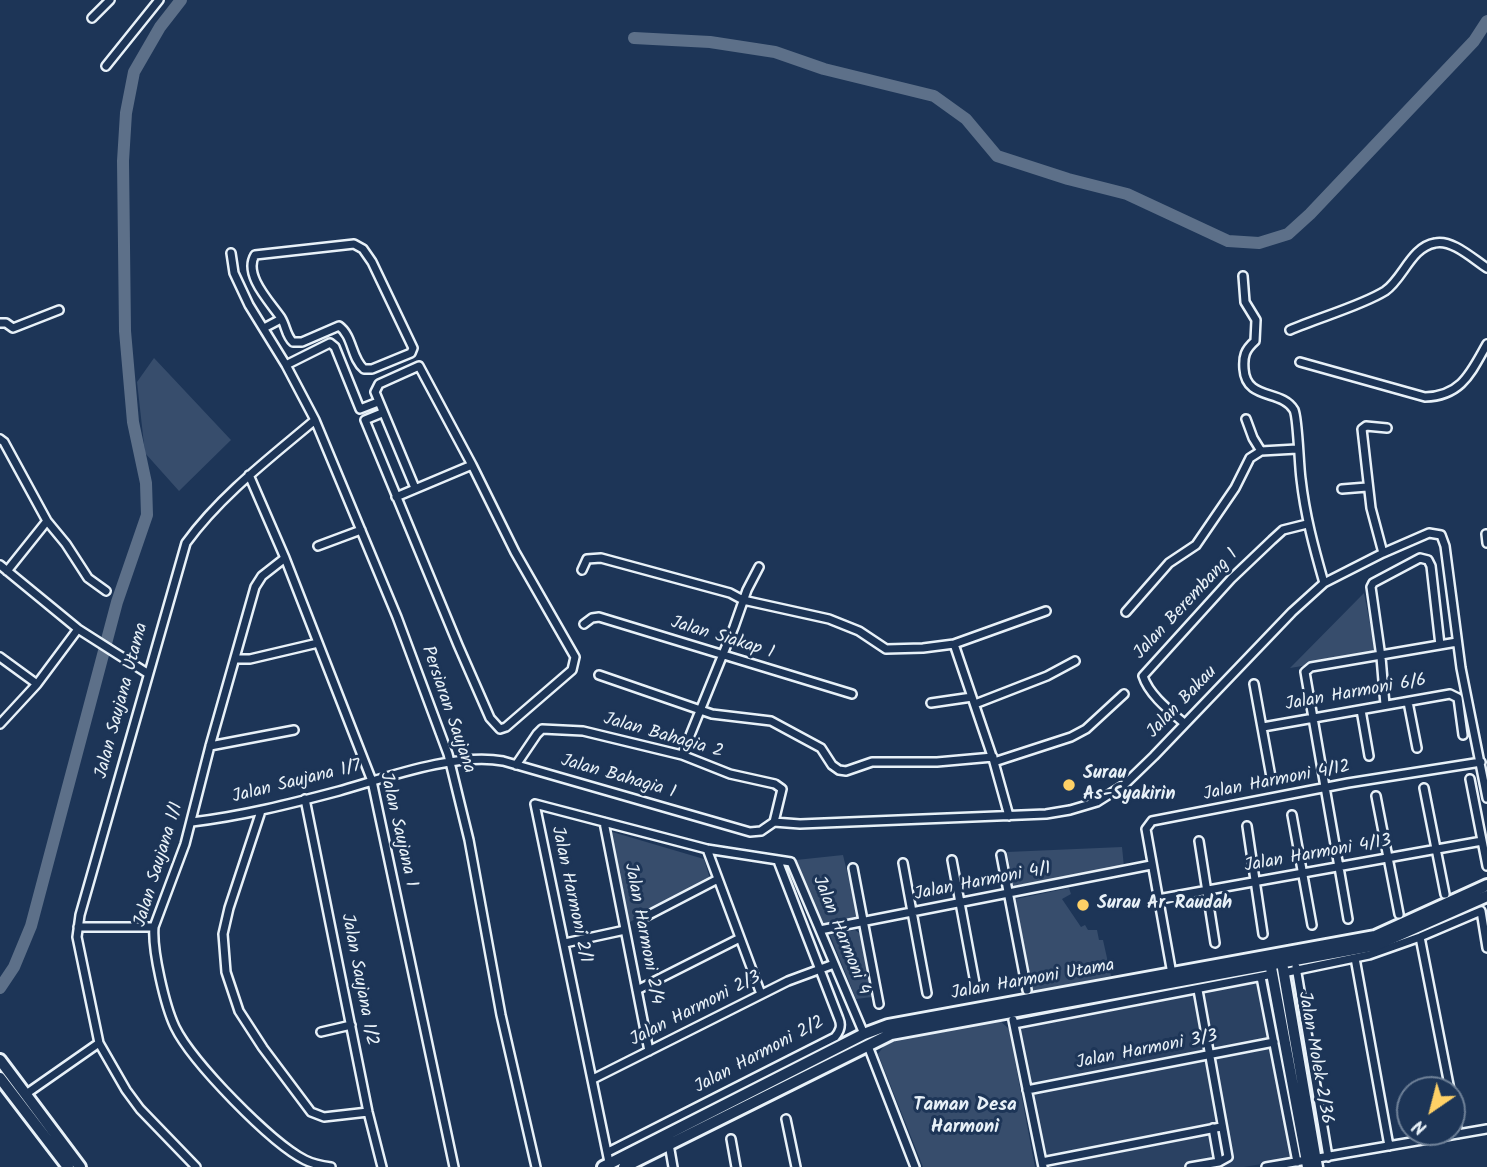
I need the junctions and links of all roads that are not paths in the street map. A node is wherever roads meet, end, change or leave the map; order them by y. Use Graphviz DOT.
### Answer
graph roads {
  1 [pos="110,0"];
  2 [pos="159,0"];
  3 [pos="92,18"];
  4 [pos="106,66"];
  5 [pos="231,253"];
  6 [pos="1487,268"];
  7 [pos="1243,276"];
  8 [pos="60,310"];
  9 [pos="281,319"];
  10 [pos="0,323"];
  11 [pos="264,328"];
  12 [pos="1290,330"];
  13 [pos="1487,344"];
  14 [pos="1300,362"];
  15 [pos="286,365"];
  16 [pos="378,402"];
  17 [pos="382,413"];
  18 [pos="1246,419"];
  19 [pos="314,420"];
  20 [pos="1387,428"];
  21 [pos="0,439"];
  22 [pos="1261,451"];
  23 [pos="1297,454"];
  24 [pos="472,465"];
  25 [pos="251,480"];
  26 [pos="1367,487"];
  27 [pos="415,488"];
  28 [pos="1342,489"];
  29 [pos="396,497"];
  30 [pos="47,521"];
  31 [pos="1307,524"];
  32 [pos="361,530"];
  33 [pos="1486,534"];
  34 [pos="1487,543"];
  35 [pos="318,546"];
  36 [pos="1383,553"];
  37 [pos="281,561"];
  38 [pos="0,565"];
  39 [pos="760,567"];
  40 [pos="582,570"];
  41 [pos="8,571"];
  42 [pos="1324,583"];
  43 [pos="106,591"];
  44 [pos="749,601"];
  45 [pos="1046,611"];
  46 [pos="1126,612"];
  47 [pos="584,624"];
  48 [pos="78,629"];
  49 [pos="959,642"];
  50 [pos="1457,642"];
  51 [pos="318,643"];
  52 [pos="1440,645"];
  53 [pos="722,656"];
  54 [pos="0,657"];
  55 [pos="1381,657"];
  56 [pos="235,659"];
  57 [pos="1075,661"];
  58 [pos="147,673"];
  59 [pos="599,675"];
  60 [pos="37,684"];
  61 [pos="1254,684"];
  62 [pos="852,694"];
  63 [pos="1124,694"];
  64 [pos="976,701"];
  65 [pos="1408,702"];
  66 [pos="931,703"];
  67 [pos="1385,705"];
  68 [pos="1361,709"];
  69 [pos="701,710"];
  70 [pos="1312,718"];
  71 [pos="0,724"];
  72 [pos="1183,725"];
  73 [pos="1263,727"];
  74 [pos="294,730"];
  75 [pos="1464,735"];
  76 [pos="210,746"];
  77 [pos="1418,748"];
  78 [pos="682,755"];
  79 [pos="1369,756"];
  80 [pos="996,761"];
  81 [pos="451,762"];
  82 [pos="1481,762"];
  83 [pos="516,765"];
  84 [pos="1271,777"];
  85 [pos="1470,779"];
  86 [pos="372,781"];
  87 [pos="1323,788"];
  88 [pos="1424,788"];
  89 [pos="1376,796"];
  90 [pos="1487,798"];
  91 [pos="305,799"];
  92 [pos="261,811"];
  93 [pos="1292,815"];
  94 [pos="1009,816"];
  95 [pos="192,822"];
  96 [pos="604,822"];
  97 [pos="774,822"];
  98 [pos="1247,826"];
  99 [pos="1199,841"];
  100 [pos="1482,841"];
  101 [pos="707,849"];
  102 [pos="1436,850"];
  103 [pos="1001,855"];
  104 [pos="1389,858"];
  105 [pos="952,860"];
  106 [pos="778,861"];
  107 [pos="903,863"];
  108 [pos="1152,865"];
  109 [pos="1487,866"];
  110 [pos="1338,867"];
  111 [pos="853,868"];
  112 [pos="1303,873"];
  113 [pos="718,879"];
  114 [pos="1254,882"];
  115 [pos="1487,885"];
  116 [pos="1206,891"];
  117 [pos="1007,894"];
  118 [pos="1446,894"];
  119 [pos="1487,896"];
  120 [pos="1158,899"];
  121 [pos="960,903"];
  122 [pos="914,912"];
  123 [pos="1399,914"];
  124 [pos="643,918"];
  125 [pos="1348,919"];
  126 [pos="865,921"];
  127 [pos="1312,925"];
  128 [pos="78,927"];
  129 [pos="153,927"];
  130 [pos="625,930"];
  131 [pos="820,930"];
  132 [pos="1263,934"];
  133 [pos="1420,937"];
  134 [pos="740,938"];
  135 [pos="565,943"];
  136 [pos="1215,943"];
  137 [pos="1487,948"];
  138 [pos="1355,958"];
  139 [pos="833,962"];
  140 [pos="1276,964"];
  141 [pos="1296,965"];
  142 [pos="818,968"];
  143 [pos="1172,974"];
  144 [pos="1261,977"];
  145 [pos="975,983"];
  146 [pos="637,990"];
  147 [pos="1027,990"];
  148 [pos="1198,990"];
  149 [pos="927,993"];
  150 [pos="761,995"];
  151 [pos="879,1004"];
  152 [pos="1011,1006"];
  153 [pos="1014,1024"];
  154 [pos="351,1025"];
  155 [pos="321,1032"];
  156 [pos="864,1034"];
  157 [pos="1273,1042"];
  158 [pos="99,1043"];
  159 [pos="867,1046"];
  160 [pos="649,1051"];
  161 [pos="1210,1054"];
  162 [pos="0,1060"];
  163 [pos="1447,1076"];
  164 [pos="0,1078"];
  165 [pos="593,1079"];
  166 [pos="1027,1090"];
  167 [pos="26,1094"];
  168 [pos="368,1112"];
  169 [pos="786,1119"];
  170 [pos="1217,1128"];
  171 [pos="1487,1129"];
  172 [pos="1466,1133"];
  173 [pos="731,1139"];
  174 [pos="669,1144"];
  175 [pos="1396,1145"];
  176 [pos="1389,1146"];
  177 [pos="608,1152"];
  178 [pos="1328,1157"];
  179 [pos="1309,1163"];
  180 [pos="1042,1164"];
  181 [pos="608,1166"];
  182 [pos="68,1167"];
  183 [pos="80,1167"];
  184 [pos="196,1167"];
  185 [pos="331,1167"];
  186 [pos="382,1167"];
  187 [pos="454,1167"];
  188 [pos="536,1167"];
  189 [pos="624,1167"];
  190 [pos="673,1167"];
  191 [pos="736,1167"];
  192 [pos="796,1167"];
  193 [pos="915,1167"];
  194 [pos="1189,1167"];
  195 [pos="1266,1167"];
  1 -- 3 [label="street"];
  2 -- 4 [label="street"];
  5 -- 11 [label="street, Persiaran Saujana"];
  6 -- 12 [label="street"];
  7 -- 23 [label="street"];
  8 -- 10 [label="street"];
  9 -- 9 [label="street"];
  9 -- 11 [label="street"];
  11 -- 15 [label="street, Persiaran Saujana"];
  13 -- 14 [label="street"];
  15 -- 16 [label="street"];
  15 -- 19 [label="street, Persiaran Saujana"];
  16 -- 17 [label="street"];
  16 -- 24 [label="street, Persiaran Saujana"];
  17 -- 27 [label="street"];
  17 -- 29 [label="street, Persiaran Saujana"];
  18 -- 22 [label="street"];
  19 -- 25 [label="street, Jalan Saujana Utama"];
  19 -- 32 [label="street, Persiaran Saujana"];
  20 -- 26 [label="street"];
  21 -- 30 [label="street"];
  22 -- 23 [label="street"];
  22 -- 46 [label="street"];
  23 -- 31 [label="street"];
  24 -- 27 [label="street"];
  24 -- 29 [label="street, Persiaran Saujana"];
  25 -- 37 [label="street, Jalan Saujana 1"];
  25 -- 58 [label="street, Jalan Saujana Utama"];
  26 -- 28 [label="street"];
  26 -- 36 [label="street"];
  27 -- 29 [label="street"];
  30 -- 41 [label="street"];
  30 -- 43 [label="street"];
  31 -- 42 [label="street"];
  31 -- 72 [label="street, Jalan Berembang 1"];
  32 -- 35 [label="street"];
  32 -- 81 [label="street, Persiaran Saujana"];
  33 -- 34 [label="street"];
  36 -- 42 [label="street, Jalan Bakau"];
  36 -- 50 [label="street, Jalan Bakau"];
  37 -- 51 [label="street, Jalan Saujana 1"];
  37 -- 56 [label="street, Jalan Saujana 1/1"];
  38 -- 41 [label="street"];
  39 -- 44 [label="street"];
  40 -- 44 [label="street"];
  41 -- 48 [label="street"];
  42 -- 72 [label="street, Jalan Bakau"];
  44 -- 49 [label="street"];
  44 -- 53 [label="street"];
  45 -- 49 [label="street"];
  47 -- 53 [label="street, Jalan Siakap 1"];
  48 -- 58 [label="street"];
  48 -- 60 [label="street"];
  49 -- 64 [label="street"];
  50 -- 52 [label="street"];
  50 -- 82 [label="street"];
  51 -- 56 [label="street"];
  51 -- 86 [label="street, Jalan Saujana 1"];
  52 -- 55 [label="street"];
  52 -- 55 [label="street"];
  53 -- 62 [label="street, Jalan Siakap 1"];
  53 -- 69 [label="street"];
  54 -- 60 [label="street"];
  55 -- 67 [label="street"];
  55 -- 70 [label="street"];
  56 -- 76 [label="street, Jalan Saujana 1/1"];
  57 -- 64 [label="street"];
  58 -- 128 [label="street, Jalan Saujana Utama"];
  59 -- 69 [label="street"];
  60 -- 71 [label="street"];
  61 -- 73 [label="street"];
  63 -- 80 [label="street"];
  64 -- 66 [label="street"];
  64 -- 80 [label="street"];
  65 -- 67 [label="street, Jalan Harmoni 6/6"];
  65 -- 75 [label="street, Jalan Harmoni 6/6"];
  65 -- 77 [label="street"];
  67 -- 68 [label="street, Jalan Harmoni 6/6"];
  68 -- 70 [label="street, Jalan Harmoni 6/6"];
  68 -- 79 [label="street"];
  69 -- 78 [label="street"];
  69 -- 80 [label="street"];
  70 -- 73 [label="street, Jalan Harmoni 6/6"];
  70 -- 87 [label="street"];
  72 -- 94 [label="street, Jalan Bakau"];
  73 -- 84 [label="street"];
  74 -- 76 [label="street"];
  76 -- 95 [label="street, Jalan Saujana 1/1"];
  78 -- 83 [label="street, Jalan Bahagia 2"];
  78 -- 97 [label="street, Jalan Bahagia 2"];
  80 -- 94 [label="street"];
  81 -- 83 [label="street, Jalan Bahagia 1"];
  81 -- 86 [label="street, Jalan Saujana 1/7"];
  81 -- 188 [label="street, Persiaran Saujana"];
  82 -- 87 [label="street, Jalan Harmoni 4/12"];
  82 -- 90 [label="street"];
  83 -- 97 [label="street, Jalan Bahagia 1"];
  85 -- 100 [label="street"];
  86 -- 91 [label="street, Jalan Saujana 1/7"];
  86 -- 187 [label="street, Jalan Saujana 1"];
  87 -- 108 [label="street, Jalan Harmoni 4/12"];
  87 -- 110 [label="street"];
  88 -- 102 [label="street"];
  89 -- 104 [label="street"];
  91 -- 92 [label="street, Jalan Saujana 1/7"];
  91 -- 154 [label="street, Jalan Saujana 1/2"];
  92 -- 95 [label="street, Jalan Saujana 1/7"];
  92 -- 168 [label="street"];
  93 -- 112 [label="street"];
  94 -- 97 [label="street, Jalan Bakau"];
  95 -- 129 [label="street, Jalan Saujana 1/1"];
  96 -- 101 [label="street, Jalan Harmoni 2/1"];
  96 -- 130 [label="street, Jalan Harmoni 2/4"];
  96 -- 135 [label="street, Jalan Harmoni 2/1"];
  98 -- 114 [label="street"];
  99 -- 116 [label="street"];
  100 -- 102 [label="street, Jalan Harmoni 4/13"];
  100 -- 109 [label="street"];
  101 -- 106 [label="street, Jalan Harmoni 2/1"];
  101 -- 113 [label="street"];
  102 -- 104 [label="street, Jalan Harmoni 4/13"];
  102 -- 118 [label="street"];
  103 -- 117 [label="street"];
  104 -- 110 [label="street, Jalan Harmoni 4/13"];
  104 -- 123 [label="street"];
  105 -- 121 [label="street"];
  106 -- 131 [label="street, Jalan Harmoni 4"];
  106 -- 142 [label="street, Jalan Harmoni 2/2"];
  107 -- 122 [label="street"];
  108 -- 117 [label="street, Jalan Harmoni 4/1"];
  108 -- 120 [label="street, Jalan Harmoni 4/12"];
  110 -- 112 [label="street, Jalan Harmoni 4/13"];
  110 -- 125 [label="street"];
  111 -- 126 [label="street"];
  112 -- 114 [label="street, Jalan Harmoni 4/13"];
  112 -- 127 [label="street"];
  113 -- 124 [label="street"];
  113 -- 134 [label="street"];
  114 -- 116 [label="street, Jalan Harmoni 4/13"];
  114 -- 132 [label="street"];
  115 -- 140 [label="main road, Jalan Harmoni Utama"];
  116 -- 120 [label="street, Jalan Harmoni 4/13"];
  116 -- 136 [label="street"];
  117 -- 121 [label="street, Jalan Harmoni 4/1"];
  117 -- 147 [label="street"];
  119 -- 141 [label="main road, Jalan Harmoni Utama"];
  120 -- 143 [label="street, Jalan Harmoni 4/12"];
  121 -- 122 [label="street, Jalan Harmoni 4/1"];
  121 -- 145 [label="street"];
  122 -- 126 [label="street, Jalan Harmoni 4/1"];
  122 -- 149 [label="street"];
  126 -- 131 [label="street, Jalan Harmoni 4/1"];
  126 -- 151 [label="street"];
  128 -- 129 [label="street"];
  128 -- 158 [label="street, Jalan Saujana Utama"];
  129 -- 185 [label="street, Jalan Saujana 1/1"];
  130 -- 135 [label="street"];
  130 -- 146 [label="street, Jalan Harmoni 2/4"];
  131 -- 139 [label="street, Jalan Harmoni 4"];
  133 -- 137 [label="street"];
  133 -- 138 [label="street"];
  133 -- 163 [label="street"];
  134 -- 146 [label="street"];
  134 -- 150 [label="street"];
  135 -- 165 [label="street, Jalan Harmoni 2/1"];
  138 -- 141 [label="street"];
  138 -- 176 [label="street"];
  139 -- 142 [label="street, Jalan Harmoni 2/3"];
  139 -- 156 [label="street, Jalan Harmoni 4"];
  140 -- 141 [label="main road, Jalan Harmoni Utama"];
  140 -- 143 [label="main road, Jalan Harmoni Utama"];
  140 -- 144 [label="street"];
  140 -- 152 [label="main road, Jalan Harmoni Utama"];
  140 -- 179 [label="street, Jalan Molek 2/36"];
  141 -- 178 [label="street"];
  142 -- 150 [label="street, Jalan Harmoni 2/3"];
  142 -- 177 [label="street, Jalan Harmoni 2/2"];
  143 -- 152 [label="main road, Jalan Harmoni Utama"];
  144 -- 148 [label="street"];
  144 -- 157 [label="street"];
  146 -- 160 [label="street, Jalan Harmoni 2/4"];
  148 -- 153 [label="street"];
  148 -- 161 [label="street"];
  150 -- 160 [label="street, Jalan Harmoni 2/3"];
  152 -- 153 [label="street"];
  152 -- 156 [label="main road, Jalan Harmoni Utama"];
  152 -- 159 [label="main road, Jalan Harmoni Utama"];
  153 -- 166 [label="street"];
  154 -- 155 [label="street"];
  154 -- 168 [label="street, Jalan Saujana 1/2"];
  156 -- 181 [label="main road, Jalan Harmoni Utama"];
  157 -- 161 [label="street, Jalan Harmoni 3/3"];
  157 -- 179 [label="street"];
  158 -- 167 [label="street"];
  158 -- 184 [label="street, Jalan Saujana Utama"];
  159 -- 174 [label="main road, Jalan Harmoni Utama"];
  159 -- 193 [label="street"];
  160 -- 165 [label="street, Jalan Harmoni 2/3"];
  161 -- 166 [label="street, Jalan Harmoni 3/3"];
  161 -- 170 [label="street"];
  162 -- 167 [label="main road"];
  164 -- 182 [label="main road"];
  165 -- 177 [label="street, Jalan Harmoni 2/1"];
  166 -- 180 [label="street"];
  167 -- 183 [label="main road"];
  168 -- 186 [label="street, Jalan Saujana 1/2"];
  169 -- 192 [label="street"];
  170 -- 180 [label="street"];
  170 -- 194 [label="street"];
  171 -- 172 [label="street"];
  173 -- 191 [label="street"];
  174 -- 189 [label="main road, Jalan Harmoni Utama"];
  174 -- 190 [label="street"];
  175 -- 176 [label="street"];
  176 -- 178 [label="street"];
  177 -- 181 [label="street, Jalan Harmoni 2/1"];
  178 -- 179 [label="street"];
  179 -- 195 [label="street"];
}
